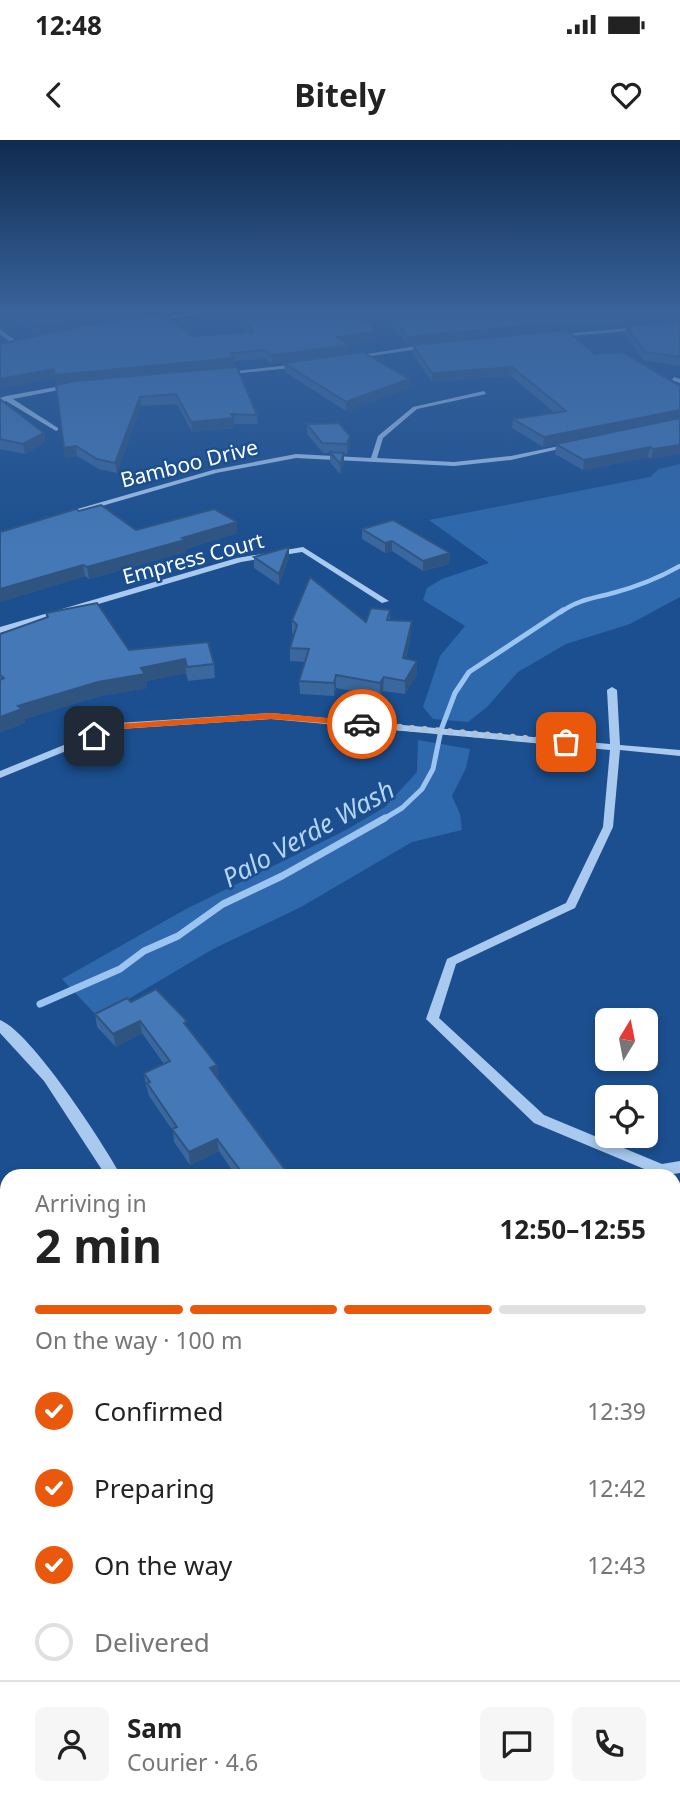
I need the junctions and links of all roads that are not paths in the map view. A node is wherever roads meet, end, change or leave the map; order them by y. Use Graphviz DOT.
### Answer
graph roads {
  1 [pos="45,391"];
  2 [pos="484,393"];
  3 [pos="3,399"];
  4 [pos="56,429"];
  5 [pos="576,444"];
  6 [pos="374,458"];
  7 [pos="52,518"];
  8 [pos="385,601"];
  9 [pos="0,630"];
  10 [pos="612,690"];
  11 [pos="615,747"];
  12 [pos="680,753"];
  13 [pos="0,775"];
  14 [pos="0,1025"];
  15 [pos="110,1169"];
  16 [pos="659,1169"];
  1 -- 3 [label="street"];
  2 -- 6 [label="street"];
  3 -- 4 [label="street"];
  5 -- 6 [label="street, Bamboo Drive"];
  6 -- 7 [label="street, Bamboo Drive"];
  8 -- 9 [label="street, Empress Court"];
  10 -- 11 [label="street"];
  11 -- 12 [label="street"];
  11 -- 13 [label="street"];
  11 -- 16 [label="street"];
  14 -- 15 [label="street"];
}
